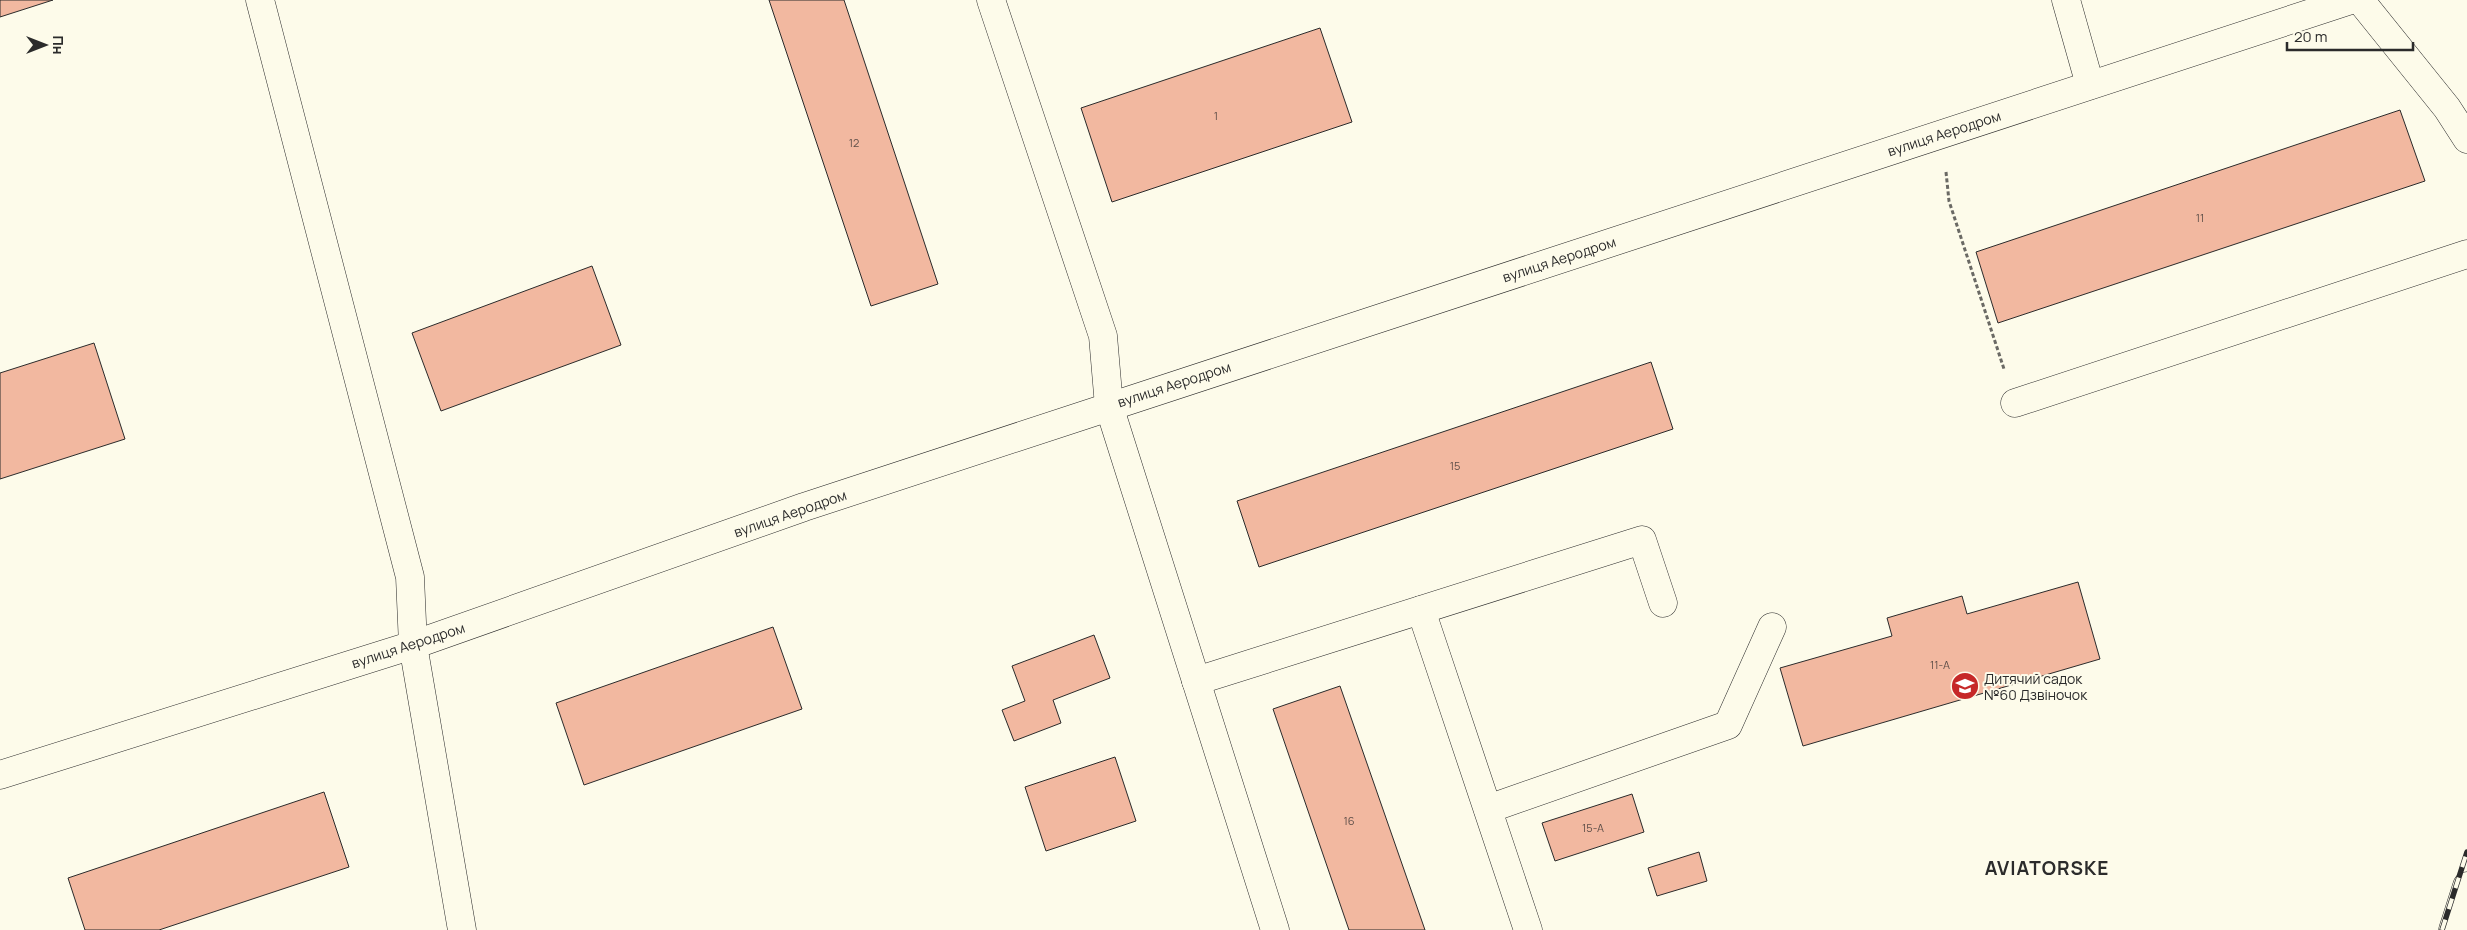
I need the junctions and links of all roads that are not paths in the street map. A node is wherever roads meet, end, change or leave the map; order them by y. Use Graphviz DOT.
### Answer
graph roads {
  1 [pos="260,0"];
  2 [pos="991,0"];
  3 [pos="2066,0"];
  4 [pos="2351,0"];
  5 [pos="2360,0"];
  6 [pos="2090,85"];
  7 [pos="2467,139"];
  8 [pos="2467,254"];
  9 [pos="2015,403"];
  10 [pos="1109,406"];
  11 [pos="1663,603"];
  12 [pos="1421,610"];
  13 [pos="1772,627"];
  14 [pos="413,645"];
  15 [pos="1196,681"];
  16 [pos="0,775"];
  17 [pos="1488,809"];
  18 [pos="2467,886"];
  19 [pos="462,930"];
  20 [pos="1275,930"];
  21 [pos="1528,930"];
  22 [pos="2453,930"];
  1 -- 14 [label="street"];
  2 -- 10 [label="street"];
  3 -- 6 [label="street"];
  4 -- 6 [label="street, вулиця Аеродром"];
  5 -- 7 [label="street"];
  6 -- 10 [label="street, вулиця Аеродром"];
  8 -- 9 [label="street"];
  10 -- 14 [label="street, вулиця Аеродром"];
  10 -- 15 [label="street"];
  11 -- 12 [label="street"];
  12 -- 15 [label="street"];
  12 -- 17 [label="street"];
  13 -- 17 [label="street"];
  14 -- 16 [label="street, вулиця Аеродром"];
  14 -- 19 [label="street"];
  15 -- 20 [label="street"];
  17 -- 21 [label="street"];
  18 -- 22 [label="street"];
}
